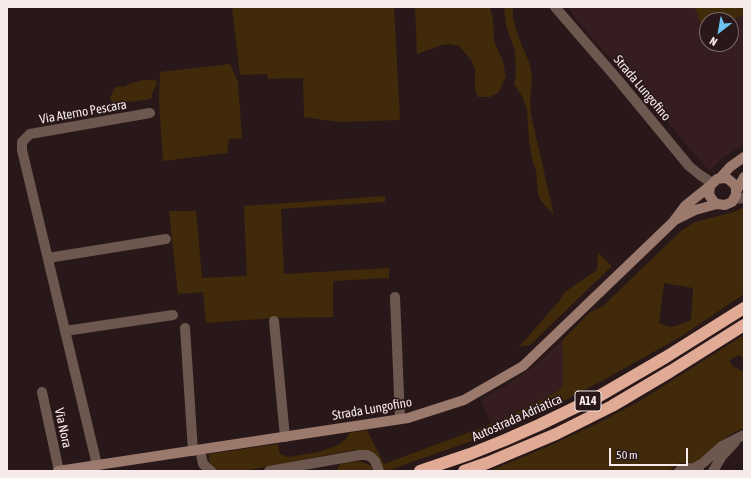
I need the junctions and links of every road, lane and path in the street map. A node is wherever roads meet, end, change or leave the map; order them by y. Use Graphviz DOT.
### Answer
graph roads {
  1 [pos="555,7"];
  2 [pos="150,113"];
  3 [pos="744,157"];
  4 [pos="744,177"];
  5 [pos="714,182"];
  6 [pos="738,196"];
  7 [pos="717,204"];
  8 [pos="673,222"];
  9 [pos="166,239"];
  10 [pos="48,258"];
  11 [pos="395,297"];
  12 [pos="744,308"];
  13 [pos="174,315"];
  14 [pos="274,321"];
  15 [pos="744,325"];
  16 [pos="185,328"];
  17 [pos="65,331"];
  18 [pos="42,392"];
  19 [pos="400,420"];
  20 [pos="743,435"];
  21 [pos="285,437"];
  22 [pos="196,450"];
  23 [pos="97,465"];
  24 [pos="378,470"];
  25 [pos="697,470"];
  26 [pos="58,471"];
  27 [pos="211,471"];
  28 [pos="269,471"];
  29 [pos="420,471"];
  30 [pos="464,471"];
  31 [pos="679,471"];
  32 [pos="713,471"];
  1 -- 5 [label="street, Strada Lungofino"];
  2 -- 10 [label="street, Via Aterno Pescara"];
  3 -- 5 [label="main road, Strada Lungofino"];
  4 -- 6 [label="main road"];
  5 -- 6 [label="main road, Strada Lungofino"];
  5 -- 7 [label="main road"];
  5 -- 8 [label="main road, Strada Lungofino"];
  6 -- 7 [label="main road, Strada Lungofino"];
  7 -- 8 [label="main road, Strada Lungofino"];
  8 -- 19 [label="main road, Strada Lungofino"];
  9 -- 10 [label="street"];
  10 -- 17 [label="street, Via Aterno Pescara"];
  11 -- 19 [label="street"];
  12 -- 29 [label="highway, Autostrada Adriatica / A14"];
  13 -- 17 [label="street"];
  14 -- 21 [label="street"];
  15 -- 30 [label="highway, A14"];
  16 -- 22 [label="street"];
  17 -- 23 [label="street, Via Aterno Pescara"];
  18 -- 26 [label="street, Via Nora"];
  19 -- 21 [label="main road, Strada Lungofino"];
  20 -- 25 [label="street"];
  20 -- 32 [label="street"];
  21 -- 22 [label="main road, Strada Lungofino"];
  22 -- 23 [label="main road, Strada Lungofino"];
  22 -- 27 [label="street"];
  23 -- 26 [label="main road, Strada Lungofino"];
  24 -- 28 [label="street"];
  25 -- 31 [label="street"];
}
